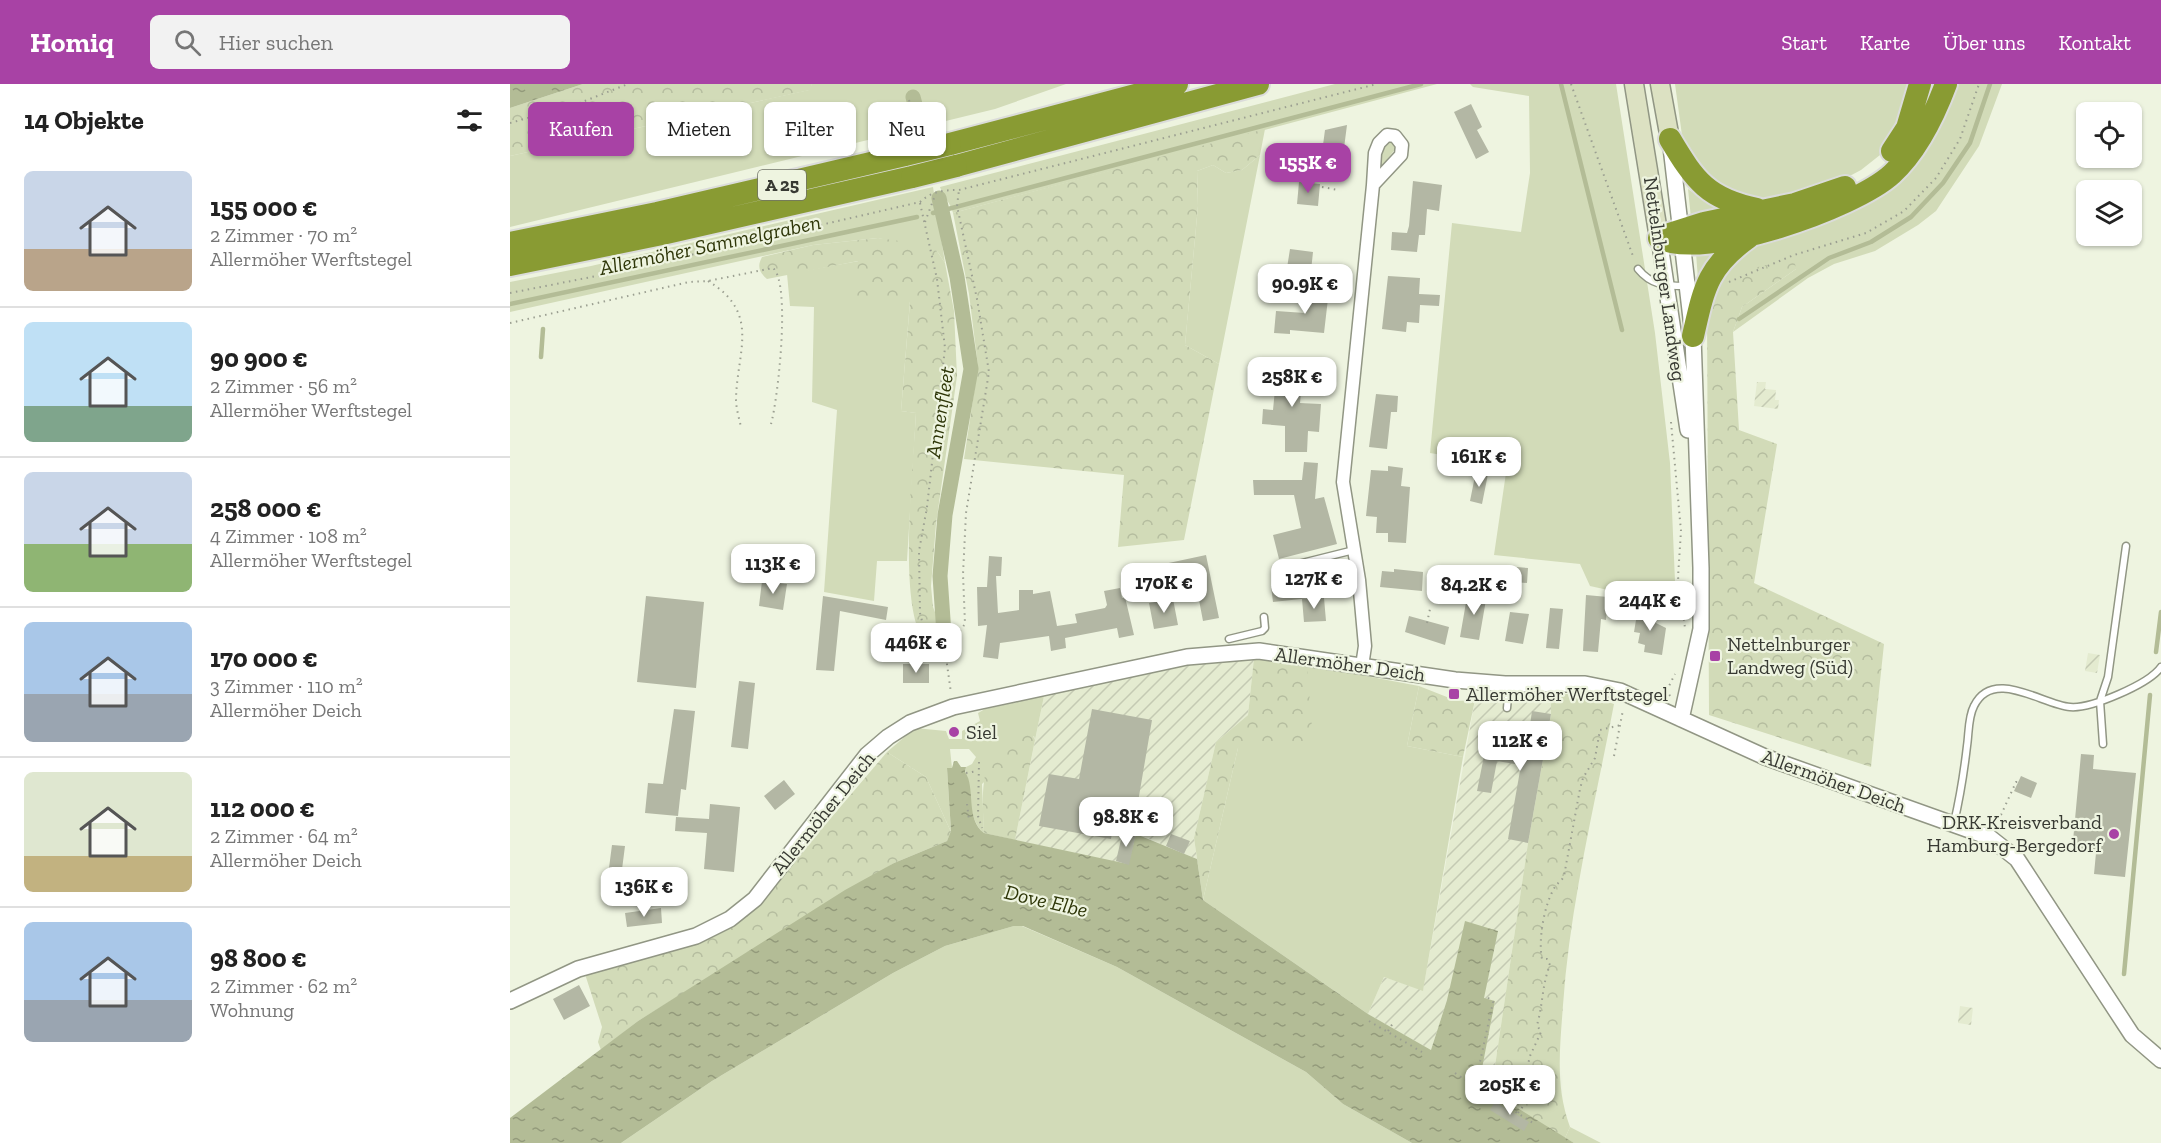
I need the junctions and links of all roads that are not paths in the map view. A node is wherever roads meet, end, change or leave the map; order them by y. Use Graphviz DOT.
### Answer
graph roads {
  1 [pos="1116,84"];
  2 [pos="1177,84"];
  3 [pos="1258,84"];
  4 [pos="1634,84"];
  5 [pos="1660,84"];
  6 [pos="1920,84"];
  7 [pos="1946,84"];
  8 [pos="1029,124"];
  9 [pos="1670,139"];
  10 [pos="953,155"];
  11 [pos="909,166"];
  12 [pos="1373,185"];
  13 [pos="1765,211"];
  14 [pos="1752,234"];
  15 [pos="1682,236"];
  16 [pos="1659,238"];
  17 [pos="510,243"];
  18 [pos="510,265"];
  19 [pos="1638,269"];
  20 [pos="1666,286"];
  21 [pos="1703,287"];
  22 [pos="1693,336"];
  23 [pos="1696,474"];
  24 [pos="2126,546"];
  25 [pos="1354,550"];
  26 [pos="1278,569"];
  27 [pos="1264,618"];
  28 [pos="1229,639"];
  29 [pos="1362,666"];
  30 [pos="2160,672"];
  31 [pos="1509,684"];
  32 [pos="2100,701"];
  33 [pos="1508,708"];
  34 [pos="1681,719"];
  35 [pos="2103,744"];
  36 [pos="1954,824"];
  37 [pos="510,1001"];
  38 [pos="2161,1060"];
  1 -- 8 [label="highway"];
  2 -- 8 [label="highway, A 25"];
  3 -- 10 [label="highway, A 25"];
  4 -- 16 [label="main road, Nettelnburger Landweg"];
  5 -- 9 [label="main road, Nettelnburger Landweg"];
  6 -- 13 [label="highway"];
  7 -- 14 [label="highway"];
  8 -- 10 [label="highway, A 25"];
  9 -- 13 [label="highway"];
  9 -- 15 [label="street, Nettelnburger Landweg"];
  10 -- 11 [label="highway, A 25, bridge"];
  11 -- 17 [label="highway, A 25"];
  11 -- 18 [label="highway, A 25"];
  12 -- 25 [label="street"];
  13 -- 15 [label="highway"];
  14 -- 15 [label="highway"];
  14 -- 21 [label="highway"];
  15 -- 16 [label="highway"];
  15 -- 21 [label="street, Nettelnburger Landweg"];
  16 -- 20 [label="street, Nettelnburger Landweg"];
  19 -- 20 [label="lane"];
  20 -- 21 [label="lane"];
  20 -- 23 [label="street, Nettelnburger Landweg"];
  21 -- 22 [label="highway"];
  22 -- 23 [label="street, Nettelnburger Landweg"];
  23 -- 34 [label="street, Nettelnburger Landweg"];
  24 -- 32 [label="lane"];
  25 -- 26 [label="lane"];
  25 -- 29 [label="street"];
  27 -- 28 [label="lane"];
  29 -- 31 [label="street, Allermöher Deich"];
  29 -- 37 [label="street, Allermöher Deich"];
  30 -- 32 [label="lane"];
  31 -- 33 [label="lane"];
  31 -- 34 [label="street, Allermöher Deich"];
  32 -- 35 [label="lane"];
  32 -- 36 [label="lane"];
  34 -- 36 [label="street, Allermöher Deich"];
  36 -- 38 [label="street, Allermöher Deich"];
}
